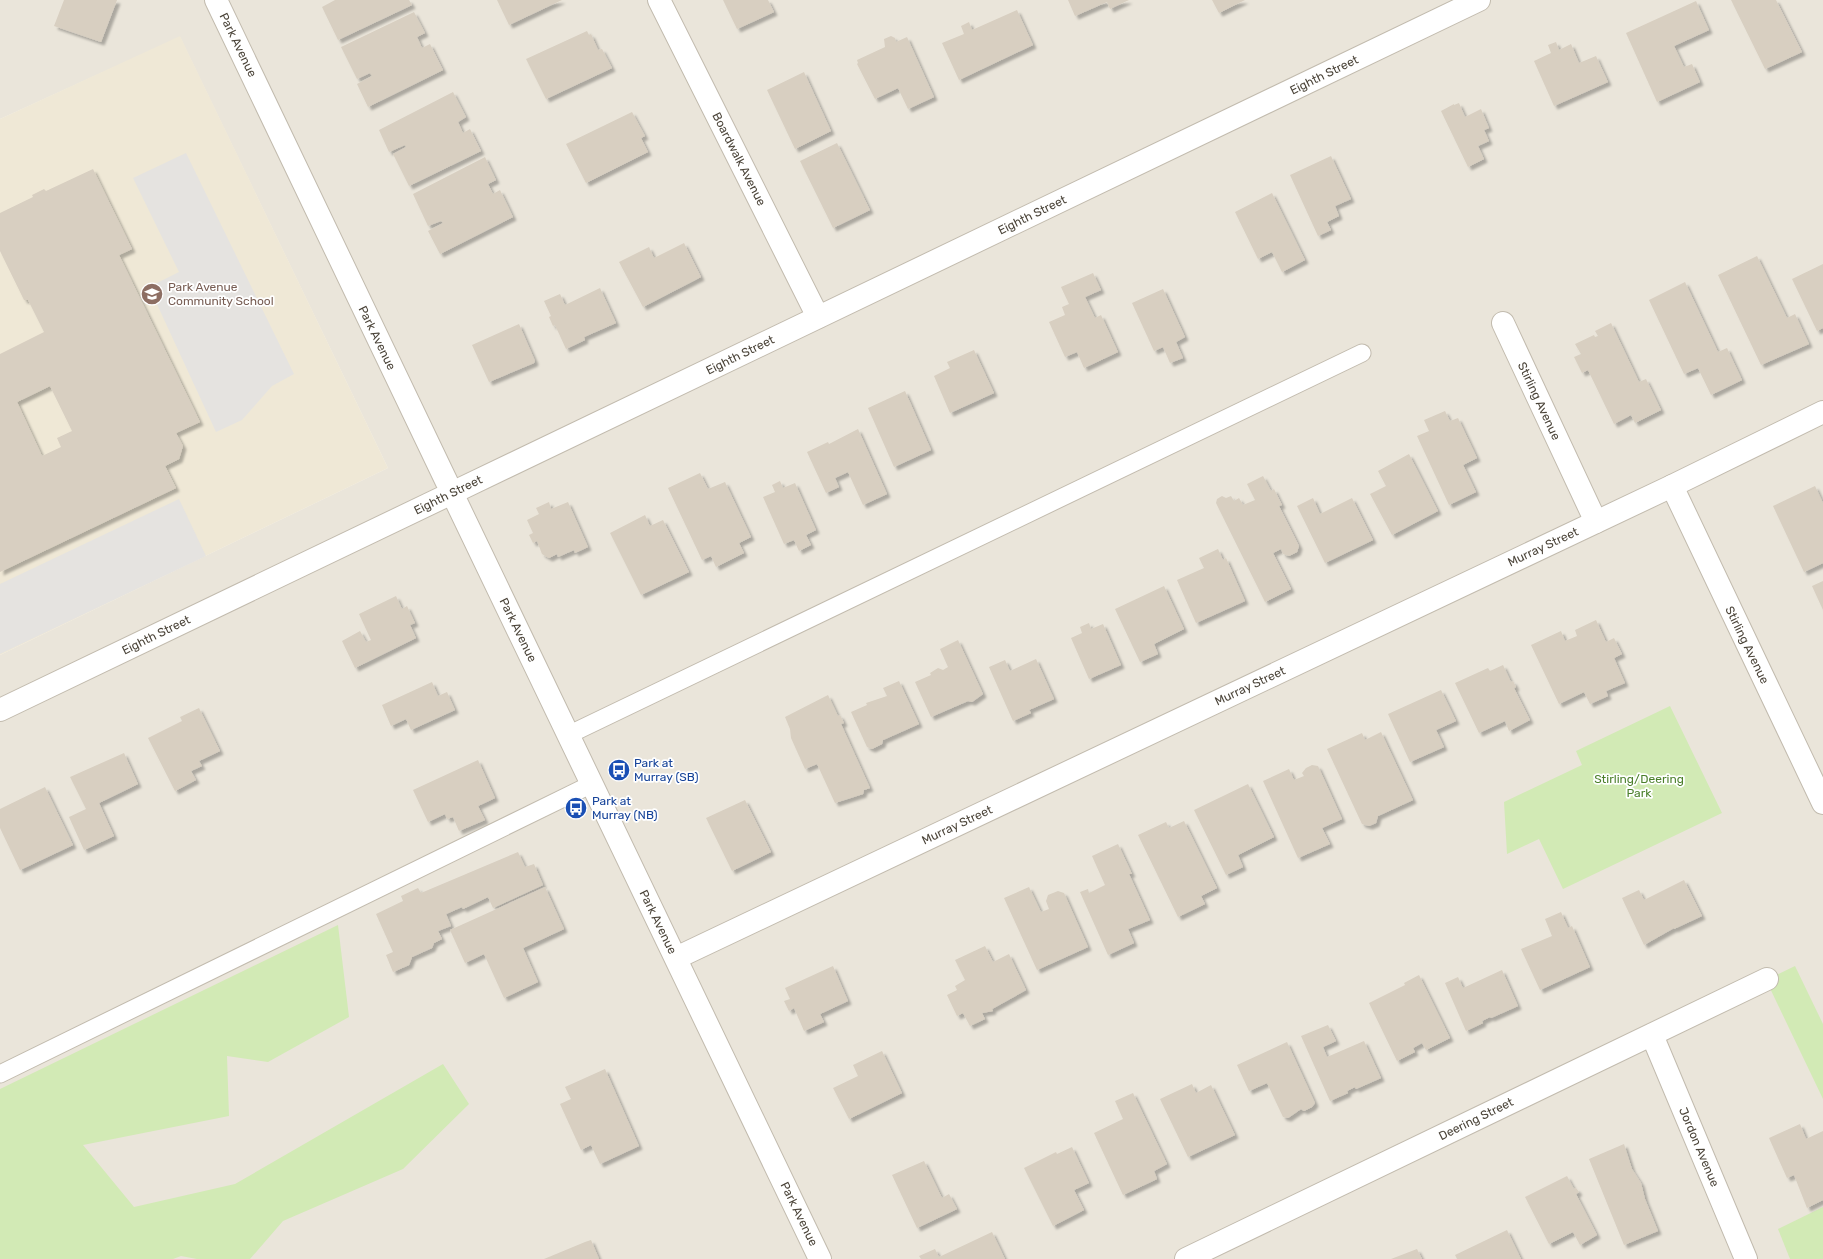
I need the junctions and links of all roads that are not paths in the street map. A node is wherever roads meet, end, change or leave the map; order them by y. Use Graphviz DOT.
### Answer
graph roads {
  1 [pos="216,0"];
  2 [pos="659,0"];
  3 [pos="1479,0"];
  4 [pos="818,317"];
  5 [pos="1503,323"];
  6 [pos="1362,353"];
  7 [pos="1823,412"];
  8 [pos="1672,486"];
  9 [pos="452,493"];
  10 [pos="1596,522"];
  11 [pos="0,710"];
  12 [pos="568,735"];
  13 [pos="592,784"];
  14 [pos="1823,803"];
  15 [pos="676,958"];
  16 [pos="1767,979"];
  17 [pos="1652,1035"];
  18 [pos="0,1074"];
  19 [pos="820,1259"];
  20 [pos="1186,1259"];
  21 [pos="1746,1259"];
  1 -- 9 [label="street, Park Avenue"];
  2 -- 4 [label="street, Boardwalk Avenue"];
  3 -- 4 [label="street, Eighth Street"];
  4 -- 9 [label="street, Eighth Street"];
  5 -- 10 [label="street, Stirling Avenue"];
  6 -- 12 [label="lane"];
  7 -- 8 [label="street, Murray Street"];
  8 -- 10 [label="street, Murray Street"];
  8 -- 14 [label="street, Stirling Avenue"];
  9 -- 11 [label="street, Eighth Street"];
  9 -- 12 [label="street, Park Avenue"];
  10 -- 15 [label="street, Murray Street"];
  12 -- 13 [label="street, Park Avenue"];
  13 -- 15 [label="street, Park Avenue"];
  13 -- 18 [label="lane"];
  15 -- 19 [label="street, Park Avenue"];
  16 -- 17 [label="street, Deering Street"];
  17 -- 20 [label="street, Deering Street"];
  17 -- 21 [label="street, Jordon Avenue"];
}
